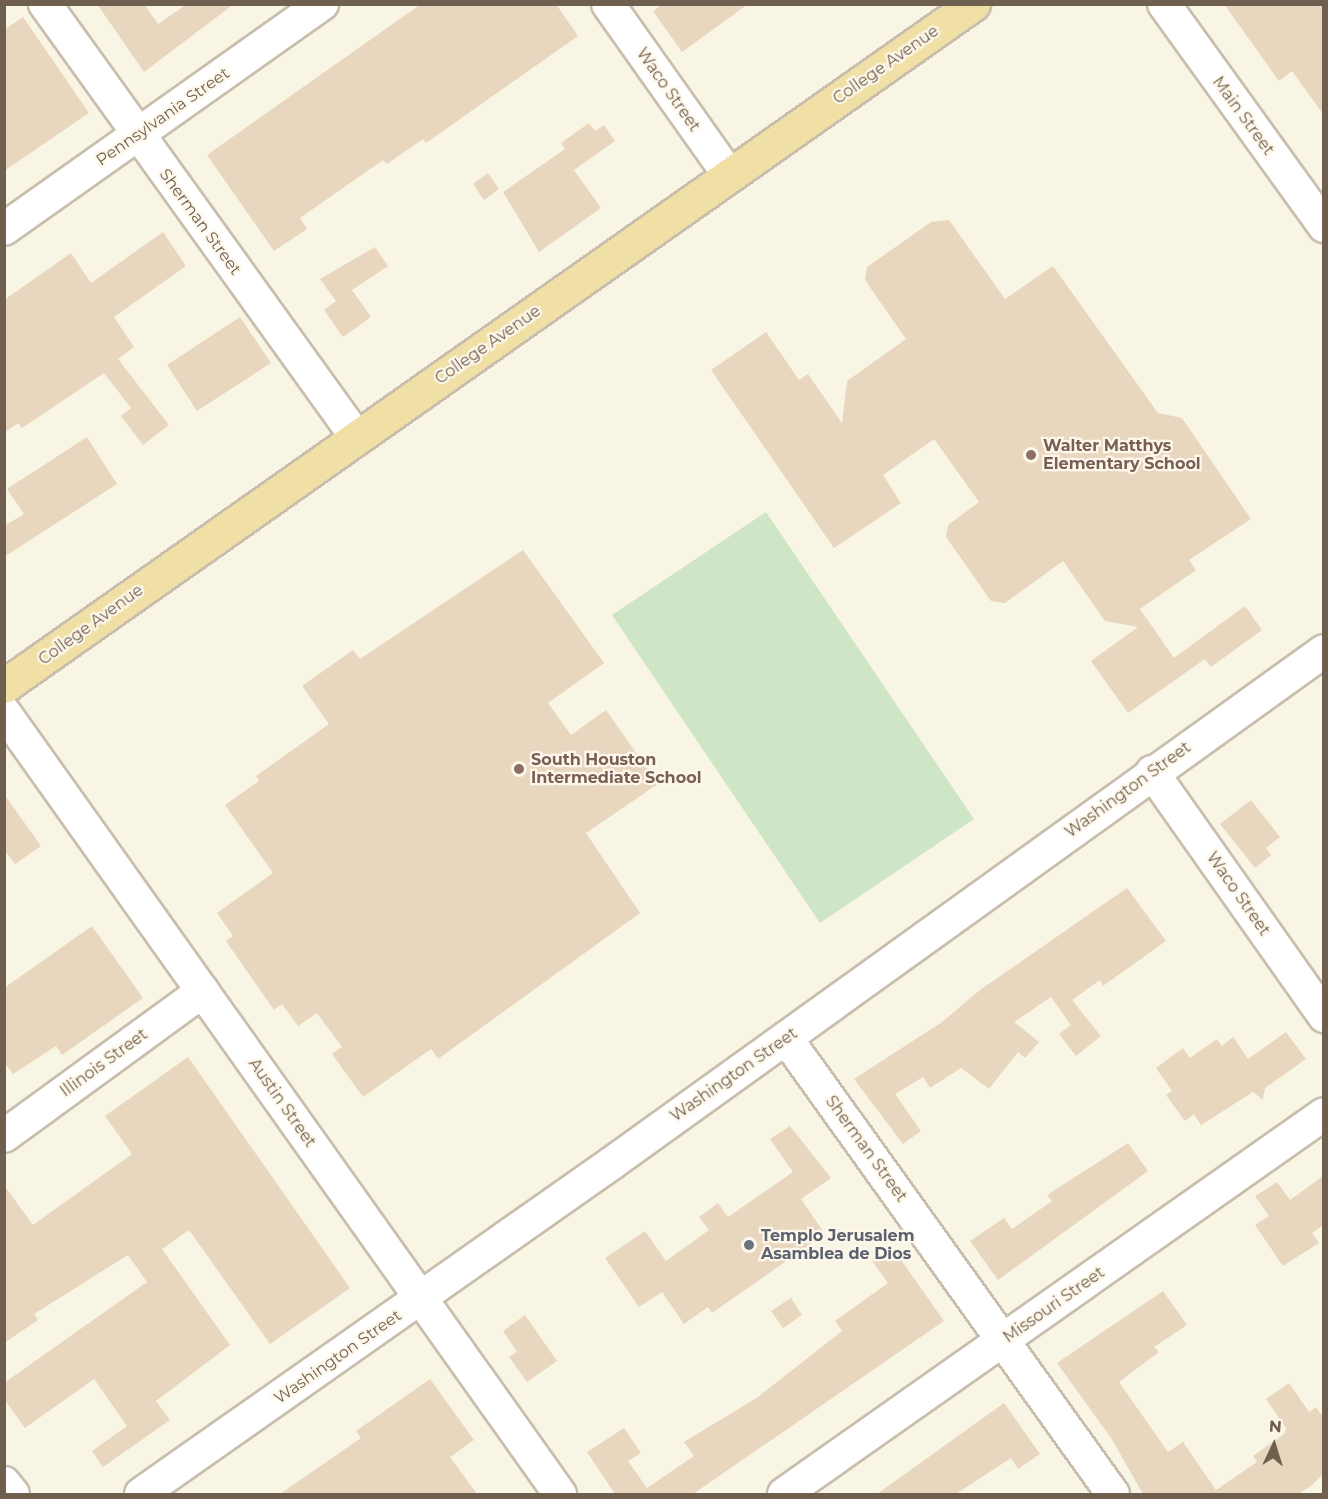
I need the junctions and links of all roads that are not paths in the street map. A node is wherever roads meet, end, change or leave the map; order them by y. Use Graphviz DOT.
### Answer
graph roads {
  1 [pos="45,4"];
  2 [pos="322,4"];
  3 [pos="608,4"];
  4 [pos="973,4"];
  5 [pos="1164,4"];
  6 [pos="137,136"];
  7 [pos="729,176"];
  8 [pos="1320,216"];
  9 [pos="4,229"];
  10 [pos="357,438"];
  11 [pos="1323,651"];
  12 [pos="4,686"];
  13 [pos="4,712"];
  14 [pos="1152,772"];
  15 [pos="202,991"];
  16 [pos="1323,1016"];
  17 [pos="786,1038"];
  18 [pos="1323,1114"];
  19 [pos="4,1136"];
  20 [pos="420,1299"];
  21 [pos="1003,1341"];
  22 [pos="4,1483"];
  23 [pos="13,1494"];
  24 [pos="141,1494"];
  25 [pos="560,1494"];
  26 [pos="784,1494"];
  27 [pos="1113,1494"];
  1 -- 6 [label="street, Sherman Street"];
  2 -- 6 [label="street, Pennsylvania Street"];
  3 -- 7 [label="street, Waco Street"];
  4 -- 7 [label="main road, College Avenue"];
  5 -- 8 [label="street, Main Street"];
  6 -- 9 [label="street, Pennsylvania Street"];
  6 -- 10 [label="street, Sherman Street"];
  7 -- 10 [label="main road, College Avenue"];
  10 -- 12 [label="main road, College Avenue"];
  11 -- 14 [label="street, Washington Street"];
  13 -- 15 [label="street, Austin Street"];
  14 -- 16 [label="street, Waco Street"];
  14 -- 17 [label="street, Washington Street"];
  15 -- 19 [label="street, Illinois Street"];
  15 -- 20 [label="street, Austin Street"];
  17 -- 20 [label="street, Washington Street"];
  17 -- 21 [label="street, Sherman Street"];
  18 -- 21 [label="street, Missouri Street"];
  20 -- 24 [label="street, Washington Street"];
  20 -- 25 [label="street, Austin Street"];
  21 -- 26 [label="street, Missouri Street"];
  21 -- 27 [label="street, Sherman Street"];
  22 -- 23 [label="street"];
}
